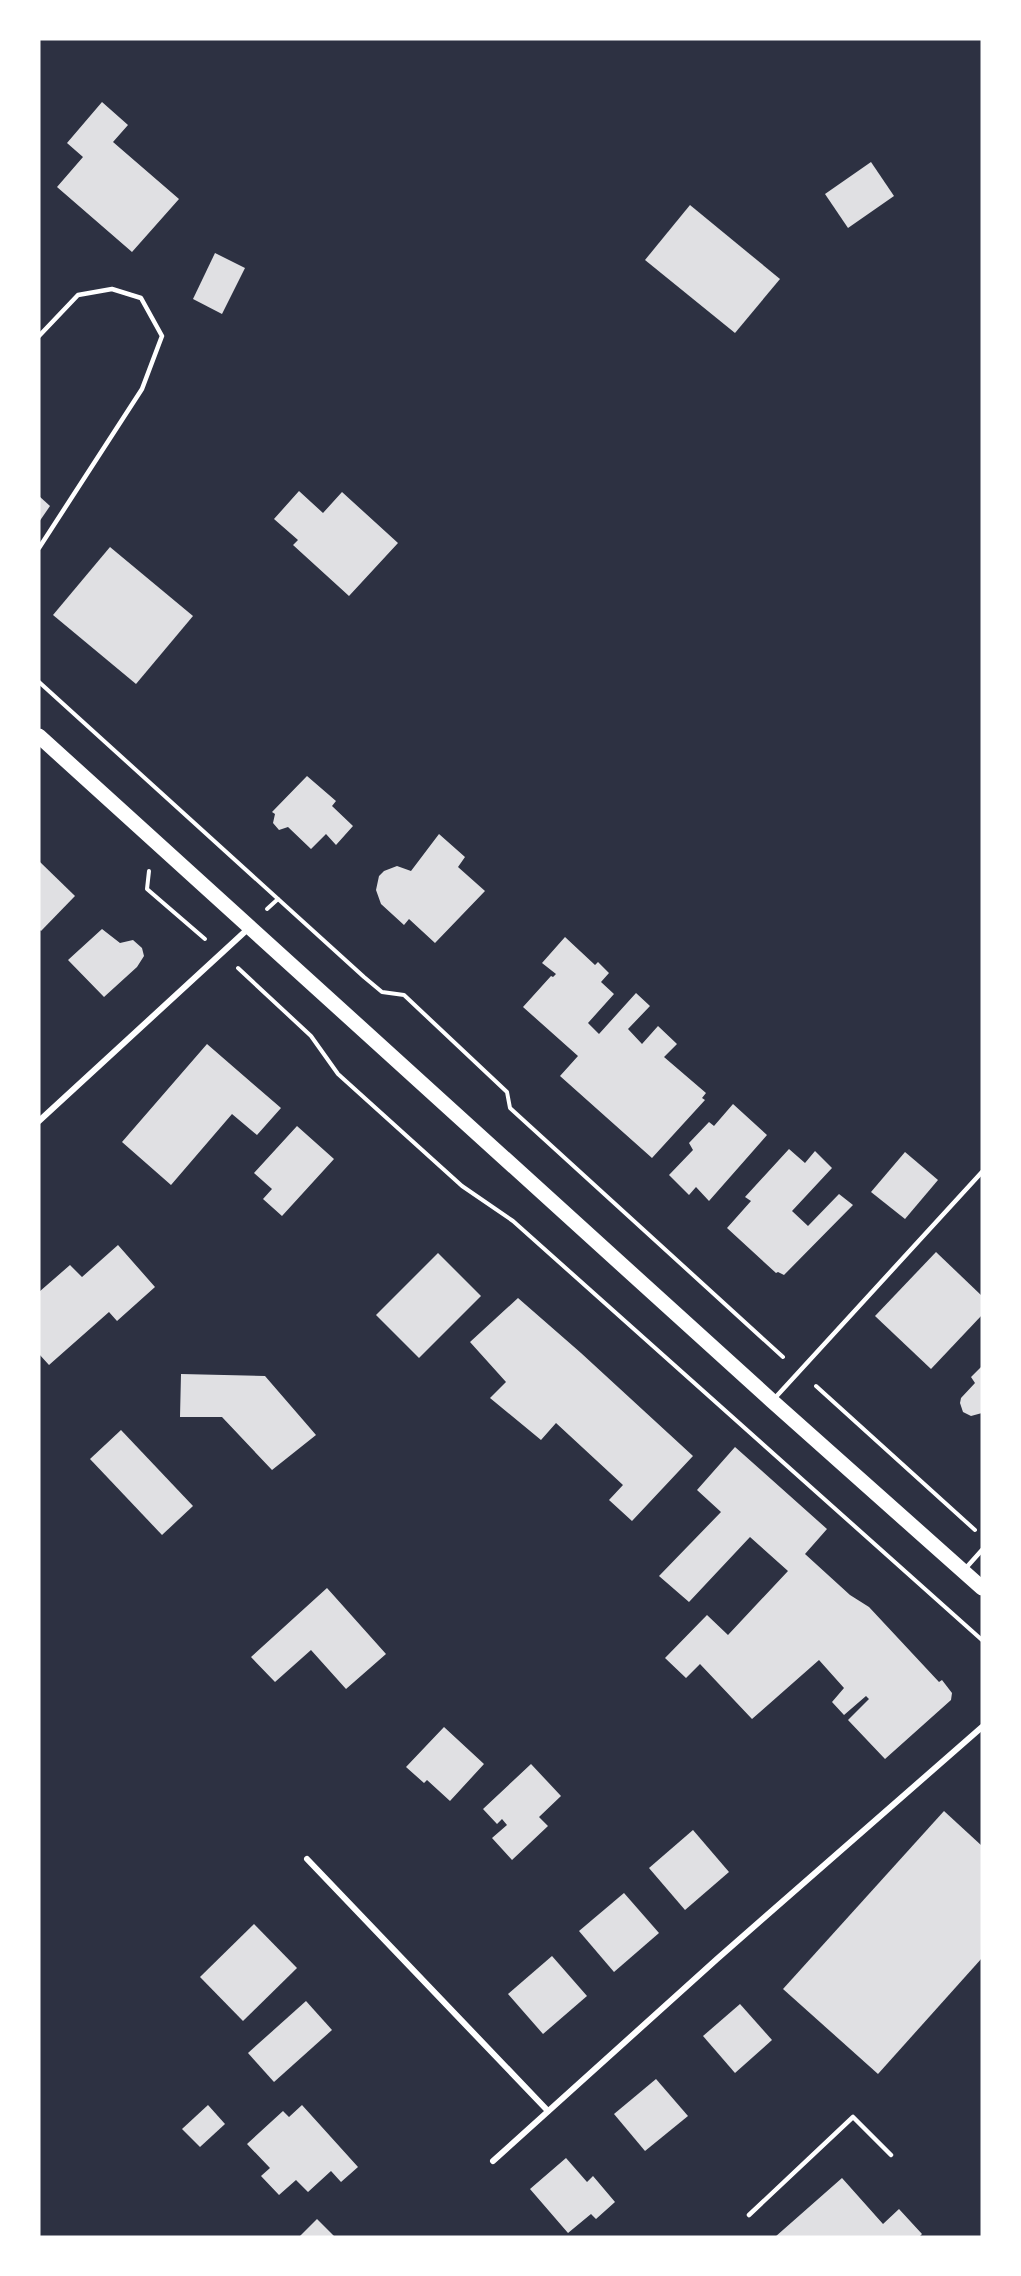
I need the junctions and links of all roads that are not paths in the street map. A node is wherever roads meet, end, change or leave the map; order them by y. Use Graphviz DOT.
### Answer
graph roads {
  1 [pos="39,336"];
  2 [pos="39,548"];
  3 [pos="39,736"];
  4 [pos="250,927"];
  5 [pos="39,1122"];
  6 [pos="982,1172"];
  7 [pos="772,1401"];
  8 [pos="982,1550"];
  9 [pos="963,1571"];
  10 [pos="982,1588"];
  11 [pos="982,1727"];
  12 [pos="307,1859"];
  13 [pos="548,2111"];
  14 [pos="891,2155"];
  15 [pos="493,2161"];
  16 [pos="749,2215"];
  1 -- 2 [label="lane"];
  3 -- 4 [label="main road"];
  4 -- 5 [label="street"];
  4 -- 7 [label="main road"];
  6 -- 7 [label="lane"];
  7 -- 9 [label="main road"];
  8 -- 9 [label="lane"];
  9 -- 10 [label="main road"];
  11 -- 13 [label="street"];
  12 -- 13 [label="street"];
  13 -- 15 [label="street"];
  14 -- 16 [label="lane"];
}
